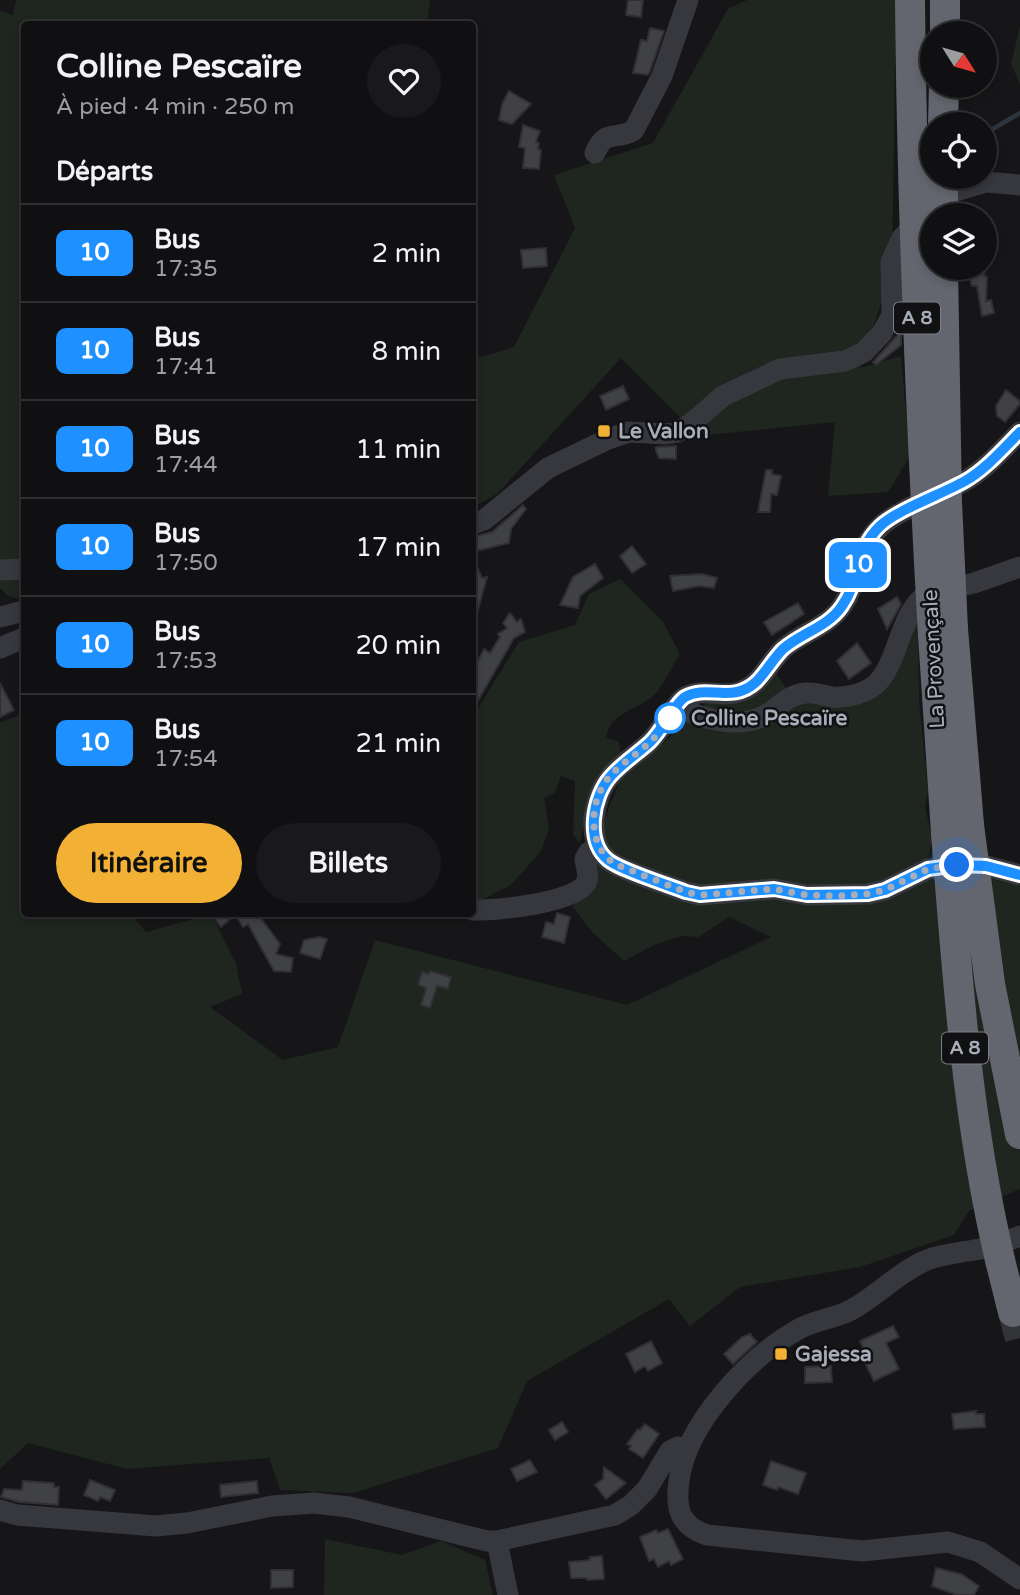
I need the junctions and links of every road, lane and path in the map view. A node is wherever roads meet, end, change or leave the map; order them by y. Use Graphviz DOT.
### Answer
graph roads {
  1 [pos="688,0"];
  2 [pos="910,0"];
  3 [pos="945,0"];
  4 [pos="945,21"];
  5 [pos="595,153"];
  6 [pos="1020,185"];
  7 [pos="943,280"];
  8 [pos="1020,432"];
  9 [pos="476,523"];
  10 [pos="1020,567"];
  11 [pos="21,569"];
  12 [pos="0,570"];
  13 [pos="21,612"];
  14 [pos="0,617"];
  15 [pos="943,632"];
  16 [pos="21,639"];
  17 [pos="0,648"];
  18 [pos="677,706"];
  19 [pos="958,829"];
  20 [pos="598,847"];
  21 [pos="1020,875"];
  22 [pos="476,910"];
  23 [pos="1020,1134"];
  24 [pos="1020,1236"];
  25 [pos="1013,1312"];
  26 [pos="687,1449"];
  27 [pos="0,1510"];
  28 [pos="497,1541"];
  29 [pos="1020,1580"];
  30 [pos="508,1595"];
  1 -- 5 [label="street"];
  2 -- 15 [label="highway, La Provençale / A 8, bridge"];
  3 -- 4 [label="highway"];
  6 -- 9 [label="street"];
  7 -- 15 [label="highway, La Provençale / A 8, bridge"];
  8 -- 18 [label="street"];
  10 -- 18 [label="street"];
  11 -- 12 [label="street"];
  13 -- 14 [label="street"];
  15 -- 19 [label="highway, La Provençale / A 8"];
  16 -- 17 [label="street"];
  18 -- 20 [label="street"];
  19 -- 23 [label="highway, La Provençale / A 8, bridge"];
  19 -- 25 [label="highway, La Provençale / A 8, bridge"];
  20 -- 21 [label="street"];
  20 -- 22 [label="street"];
  24 -- 26 [label="street"];
  26 -- 28 [label="street"];
  26 -- 29 [label="street"];
  27 -- 28 [label="street"];
  28 -- 30 [label="street"];
}
